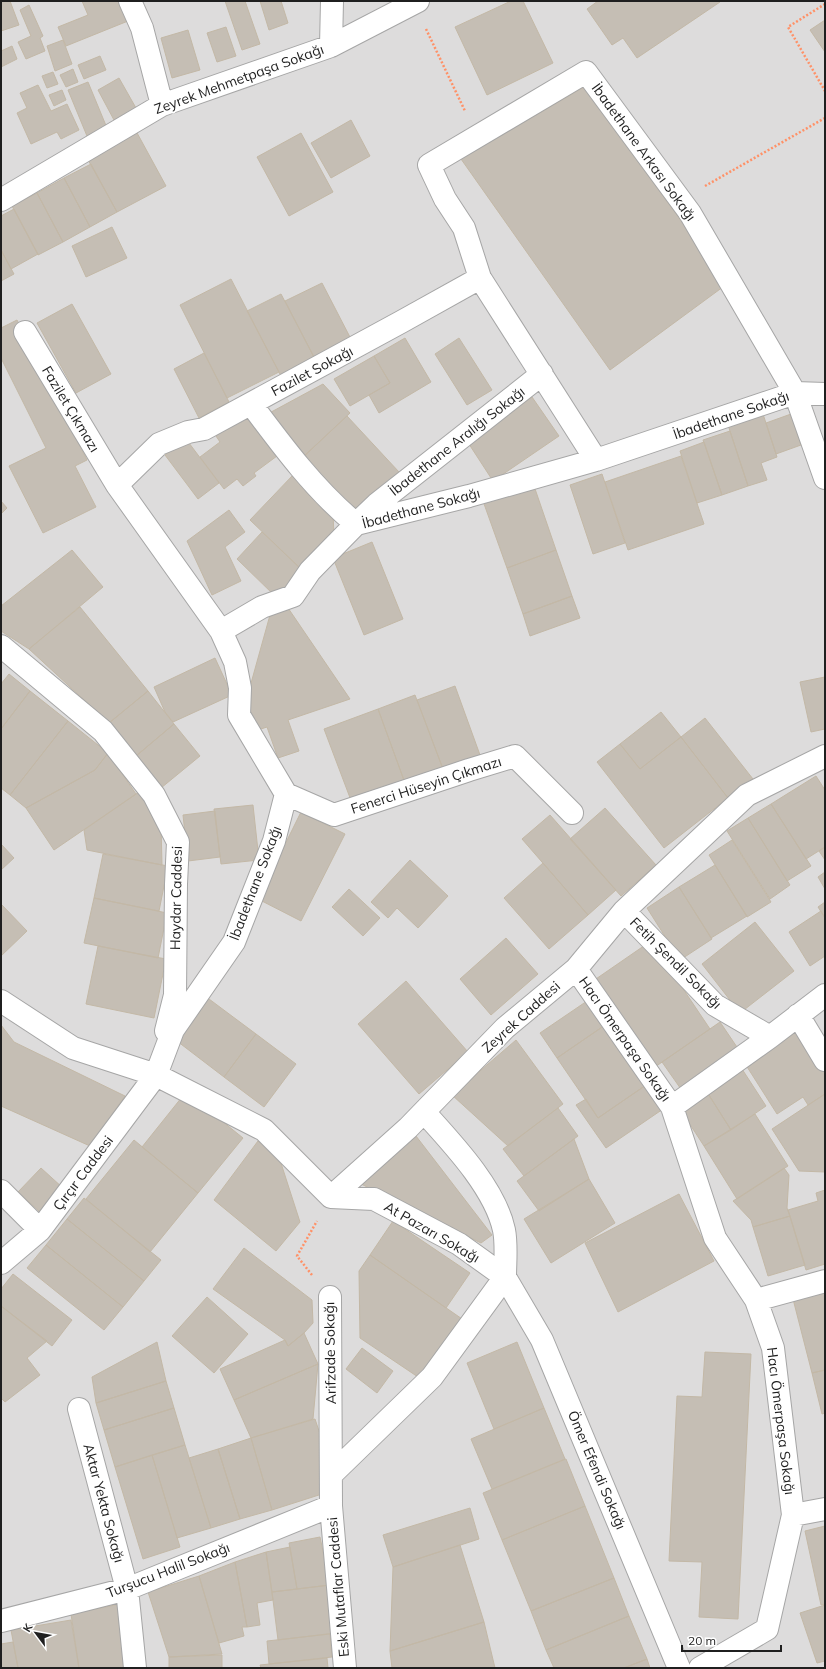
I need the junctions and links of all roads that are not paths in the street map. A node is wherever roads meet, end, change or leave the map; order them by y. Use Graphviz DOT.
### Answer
graph roads {
  1 [pos="130,1"];
  2 [pos="332,1"];
  3 [pos="416,2"];
  4 [pos="331,46"];
  5 [pos="162,105"];
  6 [pos="1,200"];
  7 [pos="480,278"];
  8 [pos="24,332"];
  9 [pos="542,374"];
  10 [pos="796,393"];
  11 [pos="825,394"];
  12 [pos="251,404"];
  13 [pos="596,460"];
  14 [pos="825,478"];
  15 [pos="117,485"];
  16 [pos="356,524"];
  17 [pos="221,631"];
  18 [pos="1,646"];
  19 [pos="825,756"];
  20 [pos="286,794"];
  21 [pos="572,813"];
  22 [pos="624,912"];
  23 [pos="576,969"];
  24 [pos="825,995"];
  25 [pos="1,1001"];
  26 [pos="798,1015"];
  27 [pos="770,1037"];
  28 [pos="825,1060"];
  29 [pos="156,1075"];
  30 [pos="672,1107"];
  31 [pos="424,1112"];
  32 [pos="1,1191"];
  33 [pos="331,1197"];
  34 [pos="40,1230"];
  35 [pos="1,1263"];
  36 [pos="505,1277"];
  37 [pos="825,1281"];
  38 [pos="330,1297"];
  39 [pos="756,1300"];
  40 [pos="78,1410"];
  41 [pos="332,1474"];
  42 [pos="332,1506"];
  43 [pos="825,1509"];
  44 [pos="793,1515"];
  45 [pos="127,1589"];
  46 [pos="1,1621"];
  47 [pos="135,1668"];
  48 [pos="345,1668"];
  49 [pos="679,1668"];
  50 [pos="700,1668"];
  1 -- 5 [label="street"];
  2 -- 4 [label="street"];
  3 -- 4 [label="street, Zeyrek Mehmetpaşa Sokağı"];
  4 -- 5 [label="street, Zeyrek Mehmetpaşa Sokağı"];
  5 -- 6 [label="street, Zeyrek Mehmetpaşa Sokağı"];
  7 -- 9 [label="street"];
  7 -- 10 [label="street, İbadethane Arkası Sokağı"];
  7 -- 12 [label="street, Fazilet Sokağı"];
  8 -- 15 [label="street, Fazilet Çıkmazı"];
  9 -- 13 [label="street"];
  9 -- 16 [label="street, İbadethane Aralığı Sokağı"];
  10 -- 11 [label="street, İbadethane Sokağı"];
  10 -- 13 [label="street, İbadethane Sokağı"];
  10 -- 14 [label="street, İbadethane Arkası Sokağı"];
  12 -- 15 [label="street, Fazilet Sokağı"];
  12 -- 16 [label="street"];
  13 -- 16 [label="street, İbadethane Sokağı"];
  15 -- 17 [label="street"];
  16 -- 17 [label="street, İbadethane Sokağı"];
  17 -- 20 [label="street"];
  18 -- 29 [label="street, Haydar Caddesi"];
  19 -- 22 [label="street, Zeyrek Caddesi"];
  20 -- 21 [label="street, Fenerci Hüseyin Çıkmazı"];
  20 -- 29 [label="street, İbadethane Sokağı"];
  22 -- 23 [label="street, Zeyrek Caddesi"];
  22 -- 27 [label="street, Fetih Şendil Sokağı"];
  23 -- 30 [label="street, Hacı Ömerpaşa Sokağı"];
  23 -- 31 [label="street, Zeyrek Caddesi"];
  24 -- 26 [label="street"];
  25 -- 29 [label="street"];
  26 -- 27 [label="street"];
  26 -- 28 [label="street"];
  27 -- 30 [label="street"];
  29 -- 33 [label="street"];
  29 -- 34 [label="street, Çırçır Caddesi"];
  30 -- 39 [label="street, Hacı Ömerpaşa Sokağı"];
  31 -- 33 [label="street, Zeyrek Caddesi"];
  31 -- 36 [label="street"];
  32 -- 34 [label="street"];
  33 -- 36 [label="street, At Pazarı Sokağı"];
  34 -- 35 [label="street, Çırçır Caddesi"];
  36 -- 41 [label="street"];
  36 -- 49 [label="street, Ömer Efendi Sokağı"];
  37 -- 39 [label="street"];
  38 -- 41 [label="street, Arifzade Sokağı"];
  39 -- 44 [label="street, Hacı Ömerpaşa Sokağı"];
  40 -- 45 [label="street, Aktar Yekta Sokağı"];
  41 -- 42 [label="street, Arifzade Sokağı"];
  42 -- 45 [label="street, Turşucu Halil Sokağı"];
  42 -- 48 [label="street, Eski Mutaflar Caddesi"];
  43 -- 44 [label="street"];
  44 -- 50 [label="street, Hacı Ömerpaşa Sokağı"];
  45 -- 46 [label="street, Turşucu Halil Sokağı"];
  45 -- 47 [label="street, Aktar Yekta Sokağı"];
}
